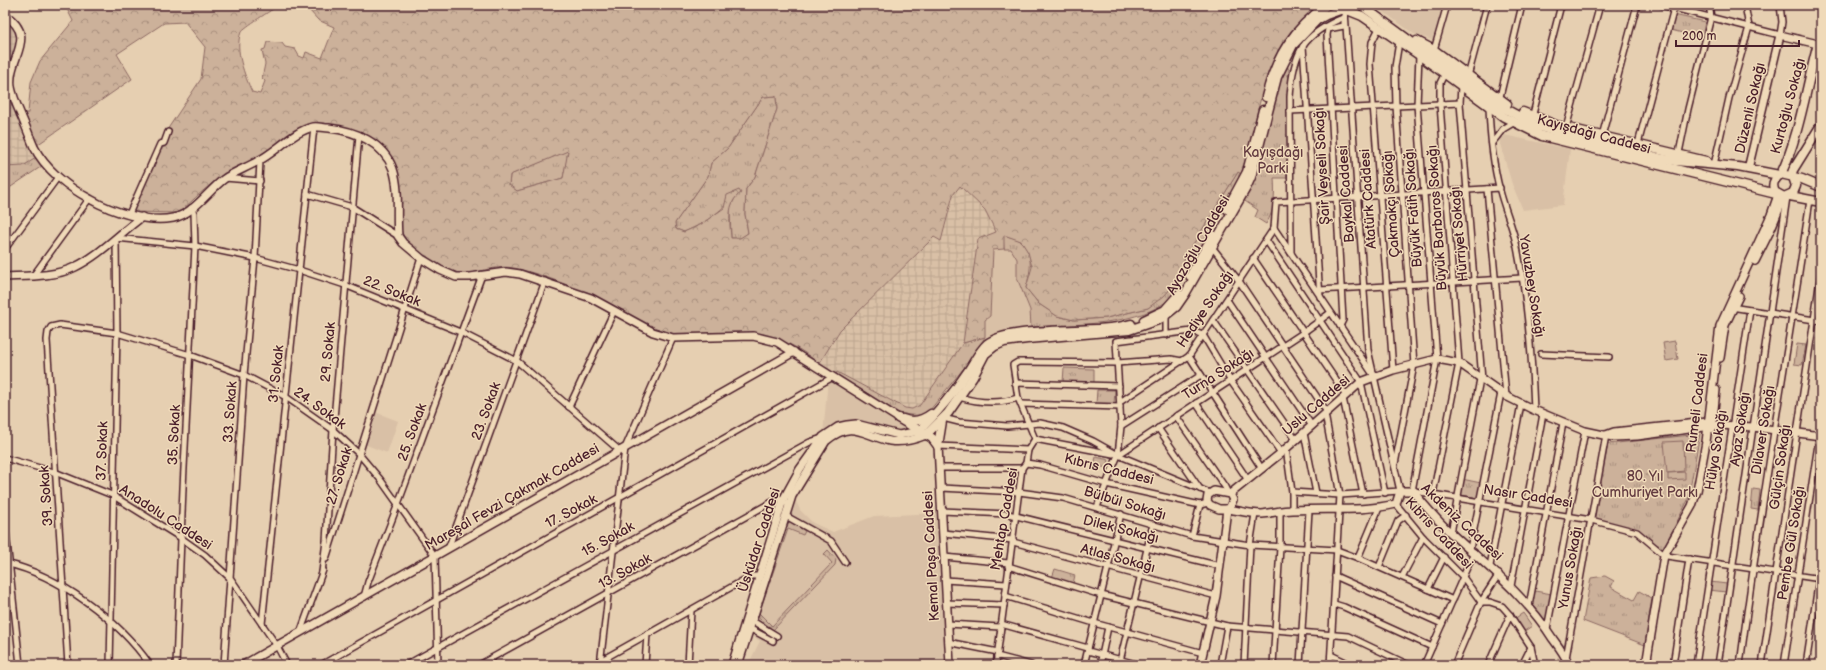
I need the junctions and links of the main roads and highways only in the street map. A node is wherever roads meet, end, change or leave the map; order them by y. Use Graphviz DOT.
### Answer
graph roads {
  1 [pos="1327,5"];
  2 [pos="1361,5"];
  3 [pos="1345,10"];
  4 [pos="1409,39"];
  5 [pos="1819,45"];
  6 [pos="1495,103"];
  7 [pos="1530,123"];
  8 [pos="1821,125"];
  9 [pos="1714,165"];
  10 [pos="1780,175"];
  11 [pos="1707,177"];
  12 [pos="1792,177"];
  13 [pos="1821,187"];
  14 [pos="1783,196"];
  15 [pos="1821,202"];
  16 [pos="939,408"];
  17 [pos="898,418"];
  18 [pos="943,420"];
  19 [pos="917,429"];
  20 [pos="934,429"];
  21 [pos="939,436"];
  1 -- 16 [label="main road, Ayazoğlu Caddesi"];
  2 -- 4 [label="main road, Kayışdağı Caddesi"];
  3 -- 6 [label="main road, Kayışdağı Caddesi"];
  3 -- 18 [label="main road, Ayazoğlu Caddesi"];
  4 -- 6 [label="main road, Kayışdağı Caddesi"];
  4 -- 6 [label="main road"];
  5 -- 10 [label="main road, Kurtoğlu Sokağı"];
  6 -- 7 [label="main road"];
  6 -- 7 [label="main road, Kayışdağı Caddesi"];
  7 -- 9 [label="main road, Kayışdağı Caddesi"];
  7 -- 9 [label="main road"];
  7 -- 11 [label="main road, Kayışdağı Caddesi"];
  8 -- 12 [label="main road"];
  9 -- 10 [label="main road, Kayışdağı Caddesi"];
  9 -- 11 [label="main road"];
  10 -- 12 [label="main road, Kayışdağı Caddesi"];
  10 -- 14 [label="main road"];
  11 -- 14 [label="main road, Kayışdağı Caddesi"];
  12 -- 13 [label="main road, Kayışdağı Caddesi"];
  12 -- 14 [label="main road"];
  14 -- 15 [label="main road, Kayışdağı Caddesi"];
  16 -- 19 [label="main road"];
  16 -- 19 [label="main road"];
  17 -- 19 [label="main road"];
  18 -- 20 [label="main road, Ayazoğlu Caddesi"];
  18 -- 21 [label="main road"];
  19 -- 20 [label="main road"];
  19 -- 21 [label="main road"];
  20 -- 21 [label="main road"];
}
